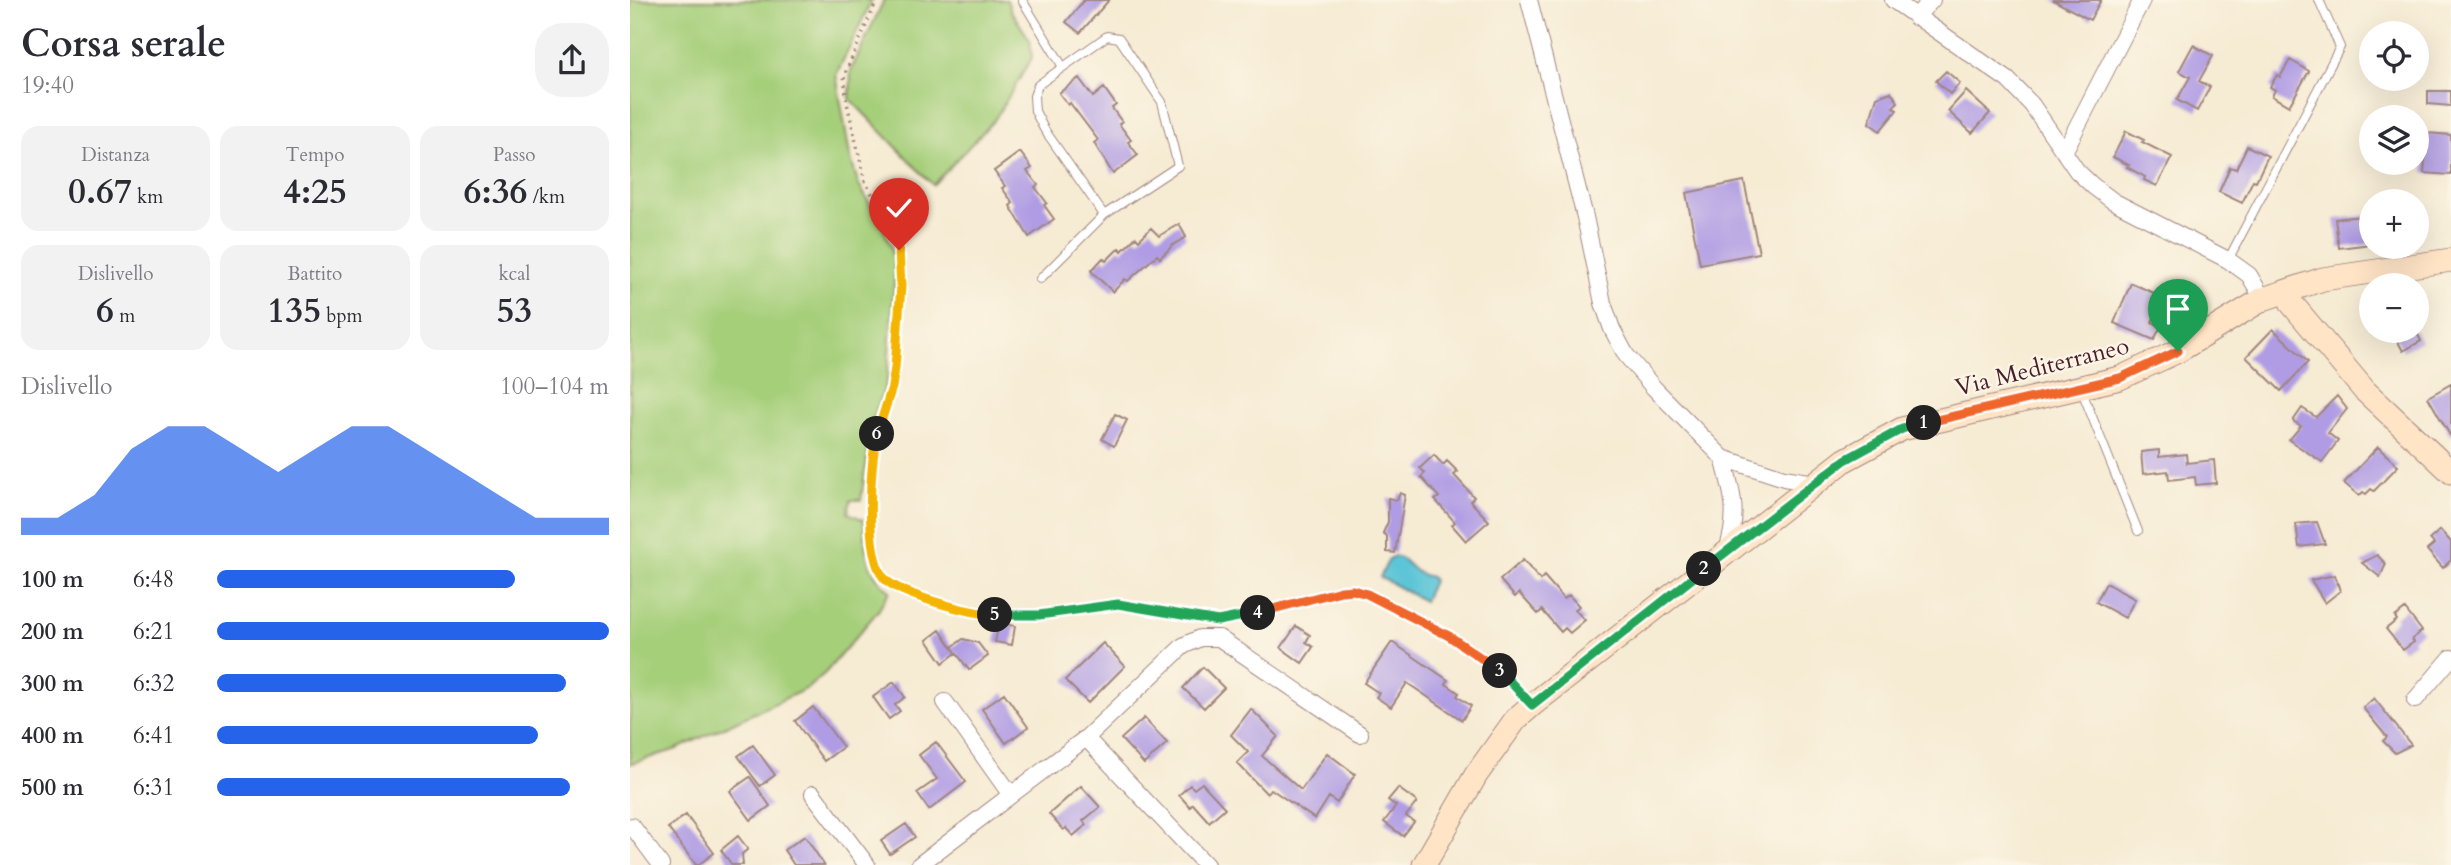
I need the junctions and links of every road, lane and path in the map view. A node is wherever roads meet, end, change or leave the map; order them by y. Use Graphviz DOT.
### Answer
graph roads {
  1 [pos="877,0"];
  2 [pos="1022,0"];
  3 [pos="1529,0"];
  4 [pos="1893,0"];
  5 [pos="1931,0"];
  6 [pos="2142,0"];
  7 [pos="2319,0"];
  8 [pos="1915,17"];
  9 [pos="1063,67"];
  10 [pos="2064,152"];
  11 [pos="1104,215"];
  12 [pos="2228,260"];
  13 [pos="2451,260"];
  14 [pos="1040,279"];
  15 [pos="2287,291"];
  16 [pos="2263,299"];
  17 [pos="2081,389"];
  18 [pos="1723,458"];
  19 [pos="2451,472"];
  20 [pos="1815,483"];
  21 [pos="2138,531"];
  22 [pos="1727,551"];
  23 [pos="2451,658"];
  24 [pos="2415,700"];
  25 [pos="945,702"];
  26 [pos="1532,705"];
  27 [pos="1360,734"];
  28 [pos="1086,738"];
  29 [pos="813,793"];
  30 [pos="1011,795"];
  31 [pos="630,828"];
  32 [pos="662,865"];
  33 [pos="867,865"];
  34 [pos="919,865"];
  35 [pos="1206,865"];
  36 [pos="1424,865"];
  1 -- 26 [label="path"];
  2 -- 9 [label="lane"];
  3 -- 18 [label="street"];
  4 -- 8 [label="street"];
  5 -- 8 [label="street"];
  6 -- 10 [label="street"];
  7 -- 12 [label="lane"];
  8 -- 10 [label="street"];
  9 -- 11 [label="lane"];
  9 -- 11 [label="lane"];
  10 -- 12 [label="street"];
  11 -- 14 [label="lane"];
  12 -- 16 [label="street"];
  13 -- 15 [label="street, Via Mediterraneo"];
  15 -- 16 [label="street, Via Mediterraneo"];
  15 -- 19 [label="street"];
  16 -- 17 [label="street, Via Mediterraneo"];
  17 -- 20 [label="street, Via Mediterraneo"];
  17 -- 21 [label="lane"];
  18 -- 20 [label="street"];
  18 -- 22 [label="street"];
  20 -- 22 [label="street, Via Mediterraneo"];
  22 -- 26 [label="street, Via Mediterraneo"];
  23 -- 24 [label="street"];
  25 -- 30 [label="street"];
  26 -- 36 [label="street, Via Mediterraneo"];
  27 -- 28 [label="street"];
  28 -- 30 [label="street"];
  28 -- 35 [label="street"];
  29 -- 33 [label="street"];
  30 -- 34 [label="street"];
  31 -- 32 [label="street"];
}
